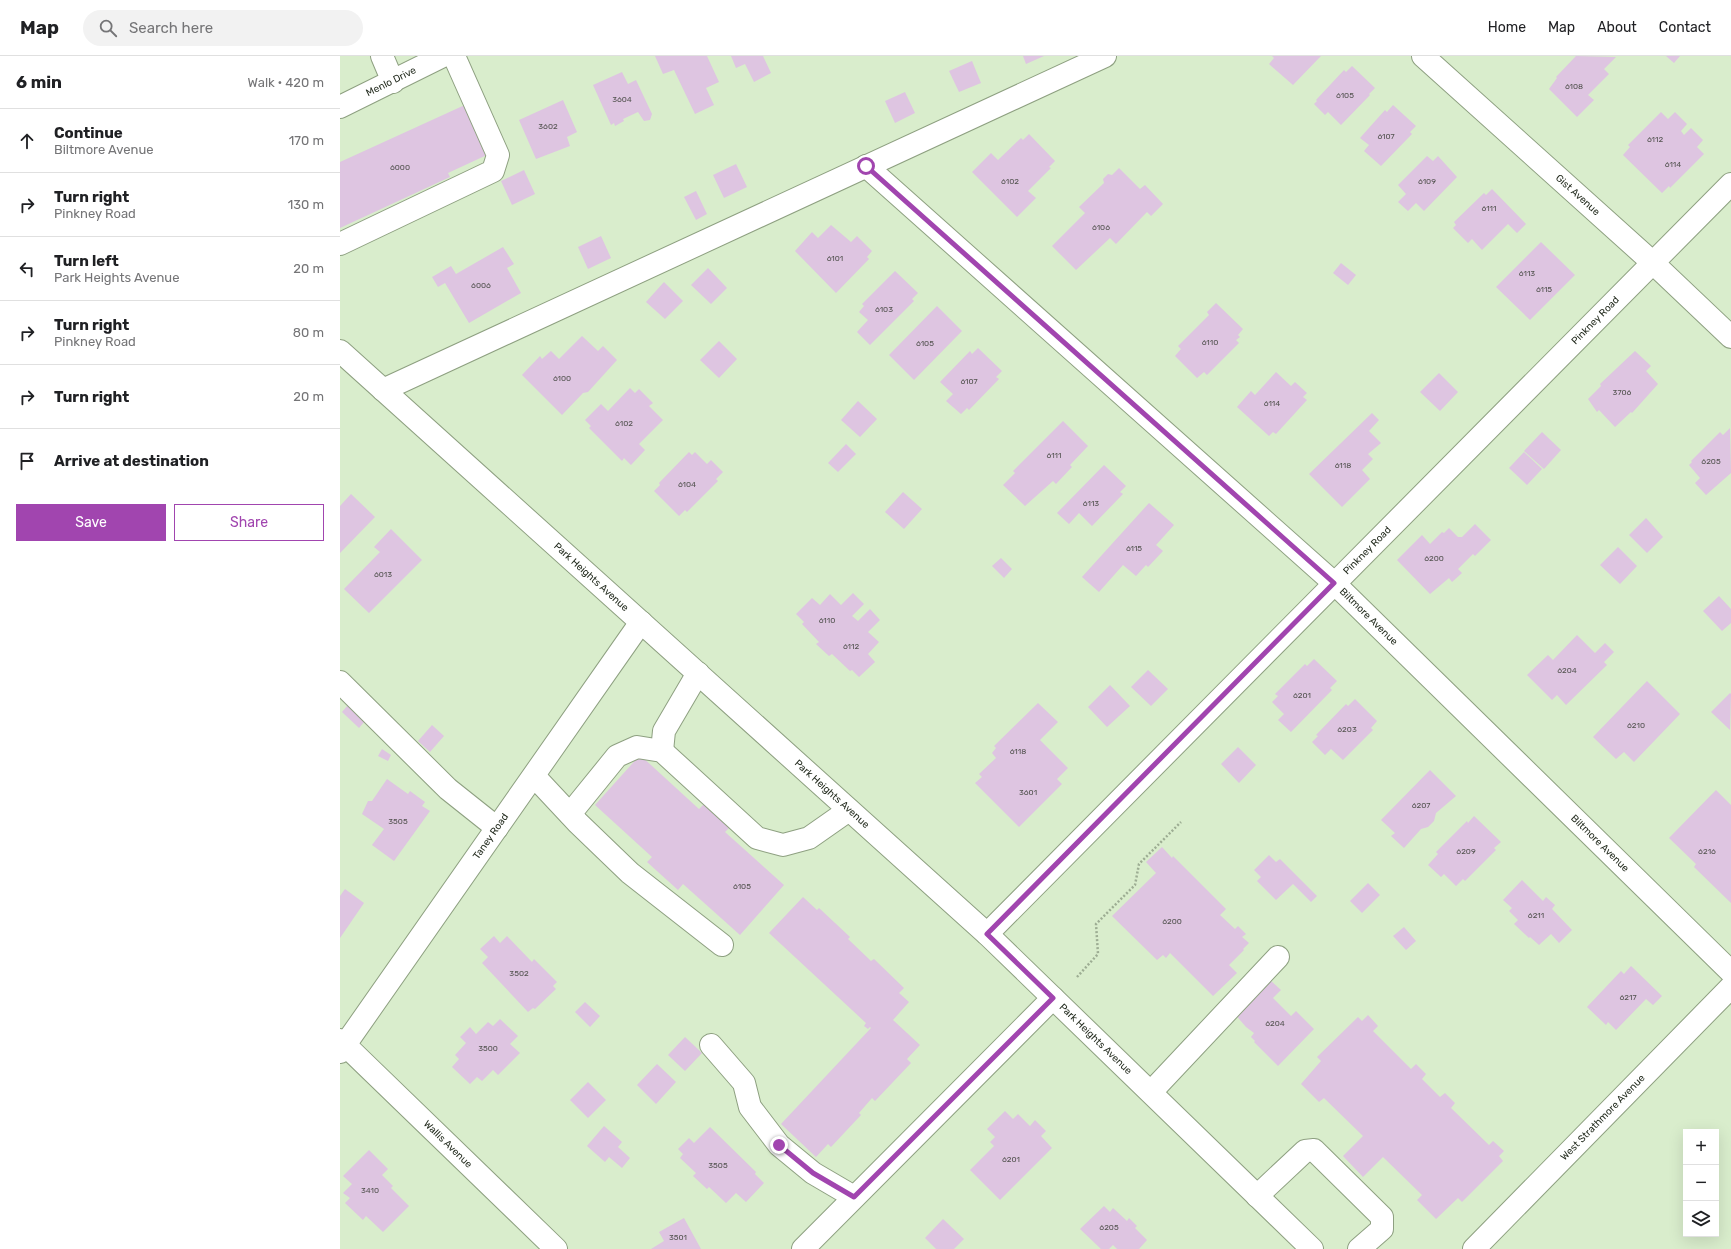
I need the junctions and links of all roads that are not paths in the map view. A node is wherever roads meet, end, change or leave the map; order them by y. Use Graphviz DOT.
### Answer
graph roads {
  1 [pos="382,56"];
  2 [pos="443,56"];
  3 [pos="454,56"];
  4 [pos="1104,56"];
  5 [pos="1423,56"];
  6 [pos="393,82"];
  7 [pos="340,107"];
  8 [pos="866,166"];
  9 [pos="1731,184"];
  10 [pos="340,244"];
  11 [pos="1652,262"];
  12 [pos="1731,337"];
  13 [pos="340,351"];
  14 [pos="383,390"];
  15 [pos="1334,583"];
  16 [pos="641,622"];
  17 [pos="698,673"];
  18 [pos="340,682"];
  19 [pos="662,751"];
  20 [pos="534,776"];
  21 [pos="849,810"];
  22 [pos="570,814"];
  23 [pos="497,828"];
  24 [pos="987,934"];
  25 [pos="722,945"];
  26 [pos="1278,957"];
  27 [pos="1731,972"];
  28 [pos="1731,987"];
  29 [pos="1053,998"];
  30 [pos="342,1045"];
  31 [pos="711,1045"];
  32 [pos="1151,1092"];
  33 [pos="1257,1196"];
  34 [pos="854,1197"];
  35 [pos="556,1249"];
  36 [pos="803,1249"];
  37 [pos="1312,1249"];
  38 [pos="1359,1249"];
  39 [pos="1474,1249"];
  1 -- 6 [label="street"];
  2 -- 6 [label="street, Menlo Drive"];
  3 -- 10 [label="street"];
  4 -- 8 [label="street"];
  5 -- 11 [label="street, Gist Avenue"];
  6 -- 7 [label="street, Menlo Drive"];
  8 -- 14 [label="street"];
  8 -- 15 [label="street, Biltmore Avenue"];
  9 -- 11 [label="street, Pinkney Road"];
  11 -- 12 [label="street, Gist Avenue"];
  11 -- 15 [label="street, Pinkney Road"];
  13 -- 14 [label="street, Park Heights Avenue"];
  14 -- 16 [label="street, Park Heights Avenue"];
  15 -- 24 [label="street, Pinkney Road"];
  15 -- 27 [label="street, Biltmore Avenue"];
  16 -- 17 [label="street, Park Heights Avenue"];
  16 -- 20 [label="street, Taney Road"];
  17 -- 19 [label="street"];
  17 -- 21 [label="street, Park Heights Avenue"];
  18 -- 23 [label="street"];
  19 -- 21 [label="street"];
  19 -- 22 [label="street"];
  20 -- 22 [label="street"];
  20 -- 23 [label="street, Taney Road"];
  21 -- 24 [label="street, Park Heights Avenue"];
  22 -- 25 [label="street"];
  23 -- 30 [label="street, Taney Road"];
  24 -- 29 [label="street, Park Heights Avenue"];
  26 -- 32 [label="street"];
  28 -- 39 [label="street, West Strathmore Avenue"];
  29 -- 32 [label="street, Park Heights Avenue"];
  29 -- 34 [label="street"];
  30 -- 35 [label="street, Wallis Avenue"];
  31 -- 34 [label="street"];
  32 -- 33 [label="street, Park Heights Avenue"];
  33 -- 37 [label="street, Park Heights Avenue"];
  33 -- 38 [label="street"];
  34 -- 36 [label="street"];
}
